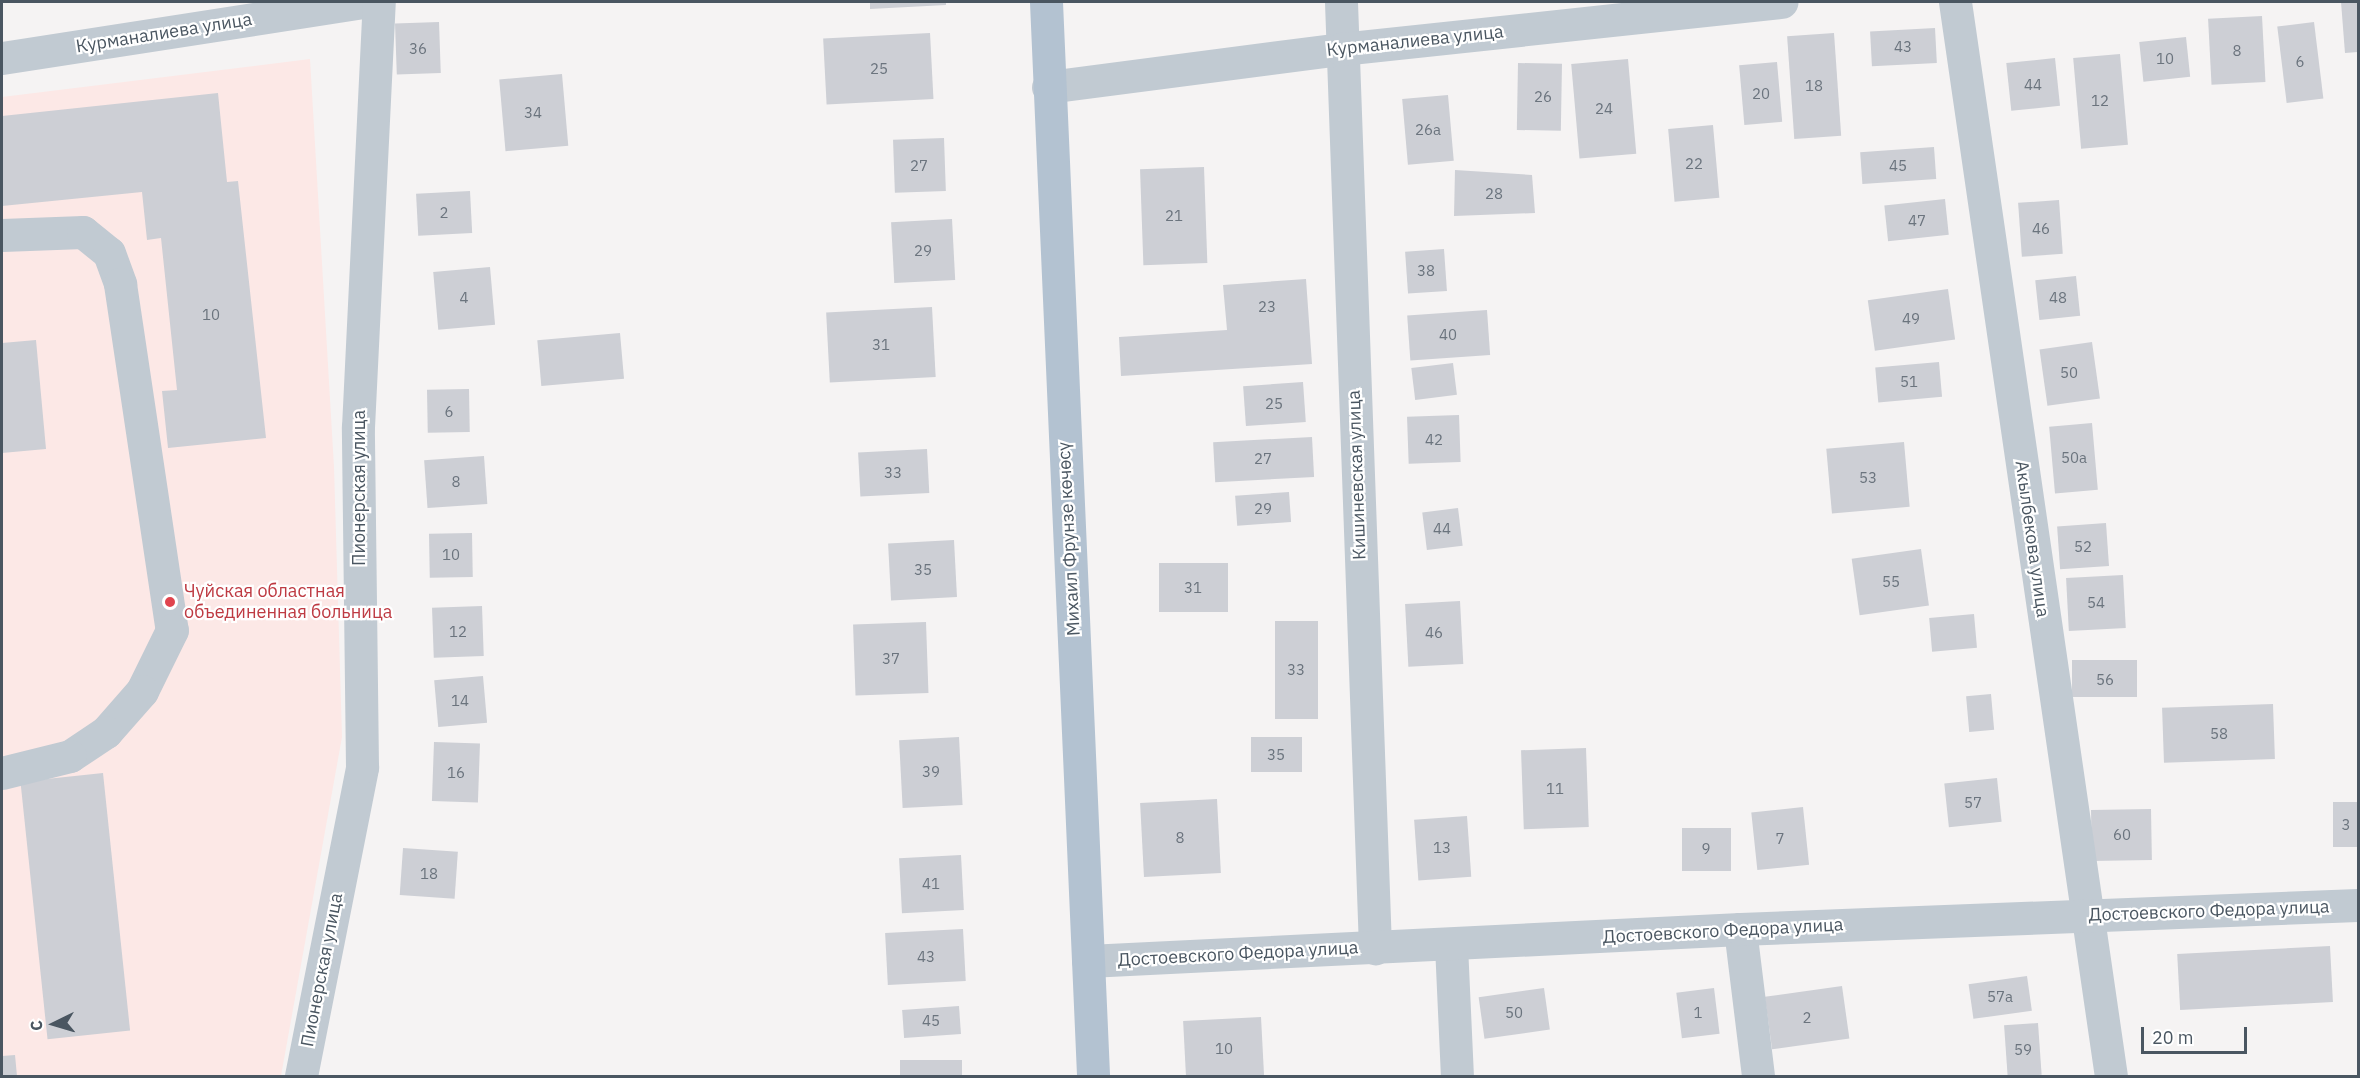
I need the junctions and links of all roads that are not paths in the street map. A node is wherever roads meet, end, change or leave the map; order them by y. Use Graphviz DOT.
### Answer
graph roads {
  1 [pos="362,2"];
  2 [pos="379,2"];
  3 [pos="1046,2"];
  4 [pos="1341,2"];
  5 [pos="1782,2"];
  6 [pos="1955,2"];
  7 [pos="1341,49"];
  8 [pos="2,58"];
  9 [pos="1048,87"];
  10 [pos="2,236"];
  11 [pos="2,773"];
  12 [pos="2358,905"];
  13 [pos="2085,916"];
  14 [pos="1740,929"];
  15 [pos="1451,945"];
  16 [pos="1375,948"];
  17 [pos="1088,961"];
  18 [pos="301,1077"];
  19 [pos="1093,1077"];
  20 [pos="1457,1077"];
  21 [pos="1758,1077"];
  22 [pos="2111,1077"];
  1 -- 8 [label="street, Курманалиева улица"];
  2 -- 18 [label="street, Пионерская улица"];
  3 -- 9 [label="main road, Михаил Фрунзе көчөсү"];
  4 -- 7 [label="street, Кишиневская улица"];
  5 -- 7 [label="street, Курманалиева улица"];
  6 -- 13 [label="street, Акылбекова улица"];
  7 -- 9 [label="street, Курманалиева улица"];
  7 -- 16 [label="street, Кишиневская улица"];
  9 -- 17 [label="main road, Михаил Фрунзе көчөсү"];
  10 -- 11 [label="street"];
  12 -- 13 [label="street, Достоевского Федора улица"];
  13 -- 14 [label="street, Достоевского Федора улица"];
  13 -- 22 [label="street, Акылбекова улица"];
  14 -- 15 [label="street, Достоевского Федора улица"];
  14 -- 21 [label="street"];
  15 -- 16 [label="street, Достоевского Федора улица"];
  15 -- 20 [label="street"];
  16 -- 17 [label="street, Достоевского Федора улица"];
  17 -- 19 [label="main road, Михаил Фрунзе көчөсү"];
}
